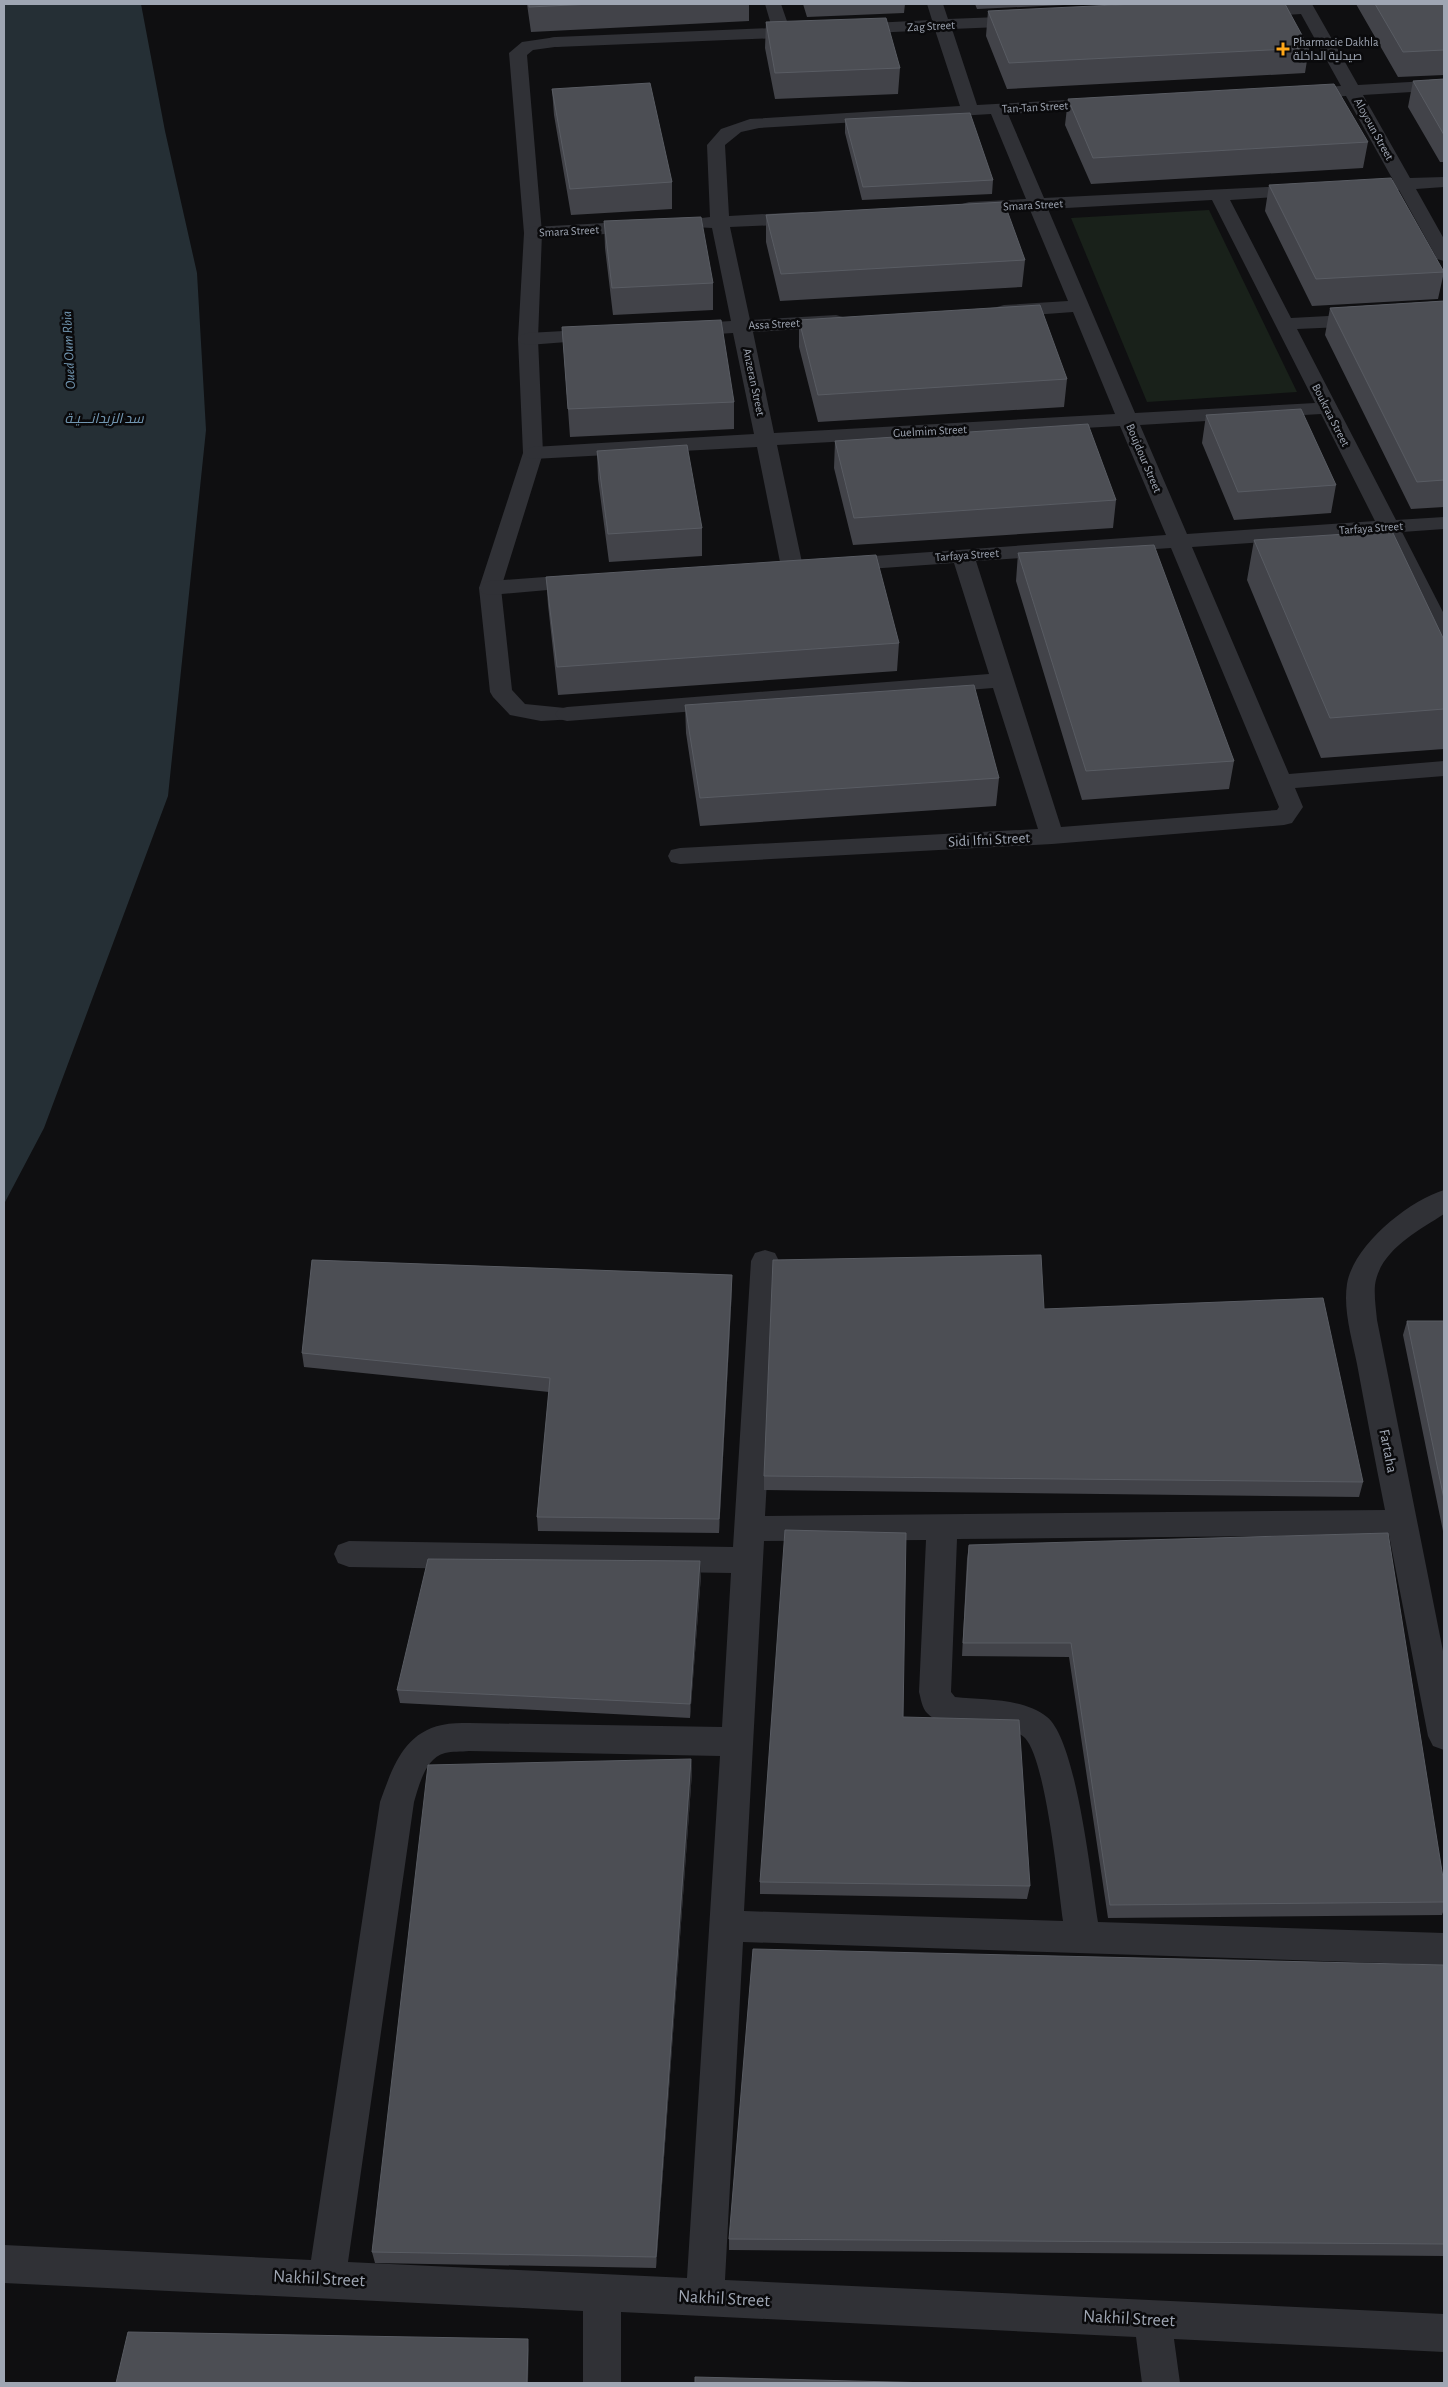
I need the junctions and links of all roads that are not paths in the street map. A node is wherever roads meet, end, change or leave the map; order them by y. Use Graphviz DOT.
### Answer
graph roads {
  1 [pos="773,4"];
  2 [pos="935,4"];
  3 [pos="1305,6"];
  4 [pos="1238,12"];
  5 [pos="1040,21"];
  6 [pos="942,25"];
  7 [pos="838,30"];
  8 [pos="819,31"];
  9 [pos="782,32"];
  10 [pos="1444,85"];
  11 [pos="1352,90"];
  12 [pos="1283,94"];
  13 [pos="1115,103"];
  14 [pos="997,109"];
  15 [pos="970,110"];
  16 [pos="776,120"];
  17 [pos="1444,182"];
  18 [pos="1404,184"];
  19 [pos="1218,194"];
  20 [pos="1037,205"];
  21 [pos="948,210"];
  22 [pos="819,217"];
  23 [pos="720,222"];
  24 [pos="681,225"];
  25 [pos="661,226"];
  26 [pos="533,233"];
  27 [pos="1444,254"];
  28 [pos="1080,306"];
  29 [pos="990,311"];
  30 [pos="1384,319"];
  31 [pos="851,320"];
  32 [pos="1285,324"];
  33 [pos="742,326"];
  34 [pos="664,331"];
  35 [pos="615,334"];
  36 [pos="528,339"];
  37 [pos="1328,408"];
  38 [pos="1128,420"];
  39 [pos="766,440"];
  40 [pos="533,453"];
  41 [pos="1444,523"];
  42 [pos="1388,527"];
  43 [pos="1180,541"];
  44 [pos="963,556"];
  45 [pos="799,567"];
  46 [pos="607,580"];
  47 [pos="490,588"];
  48 [pos="1444,635"];
  49 [pos="1002,680"];
  50 [pos="1444,769"];
  51 [pos="1280,782"];
  52 [pos="1291,807"];
  53 [pos="1052,836"];
  54 [pos="680,856"];
  55 [pos="1444,1200"];
  56 [pos="765,1261"];
  57 [pos="1402,1522"];
  58 [pos="942,1527"];
  59 [pos="749,1529"];
  60 [pos="349,1554"];
  61 [pos="748,1560"];
  62 [pos="1444,1736"];
  63 [pos="736,1742"];
  64 [pos="726,1926"];
  65 [pos="1083,1937"];
  66 [pos="1444,1949"];
  67 [pos="4,2264"];
  68 [pos="327,2279"];
  69 [pos="602,2293"];
  70 [pos="705,2298"];
  71 [pos="1153,2320"];
  72 [pos="1444,2333"];
  73 [pos="602,2383"];
  74 [pos="1161,2383"];
  1 -- 9 [label="street"];
  2 -- 6 [label="street"];
  3 -- 4 [label="street"];
  3 -- 11 [label="street, Aloyoun Street"];
  5 -- 6 [label="street, Zag Street"];
  6 -- 7 [label="street, Zag Street"];
  6 -- 15 [label="street"];
  8 -- 9 [label="street"];
  9 -- 26 [label="street"];
  10 -- 11 [label="street"];
  11 -- 12 [label="street"];
  11 -- 18 [label="street, Aloyoun Street"];
  13 -- 14 [label="street, Tan-Tan Street"];
  14 -- 15 [label="street, Tan-Tan Street"];
  14 -- 20 [label="street, Boujdour Street"];
  15 -- 16 [label="street, Tan-Tan Street"];
  16 -- 23 [label="street, Anzeran Street"];
  17 -- 18 [label="street, Smara Street"];
  18 -- 19 [label="street, Smara Street"];
  18 -- 27 [label="street, Aloyoun Street"];
  19 -- 20 [label="street, Smara Street"];
  19 -- 32 [label="street, Boukraa Street"];
  20 -- 21 [label="street, Smara Street"];
  20 -- 28 [label="street, Boujdour Street"];
  22 -- 23 [label="street"];
  23 -- 24 [label="street"];
  23 -- 33 [label="street, Anzeran Street"];
  25 -- 26 [label="street, Smara Street"];
  26 -- 36 [label="street"];
  28 -- 29 [label="street"];
  28 -- 38 [label="street, Boujdour Street"];
  30 -- 32 [label="street"];
  31 -- 33 [label="street, Assa Street"];
  32 -- 37 [label="street, Boukraa Street"];
  33 -- 34 [label="street, Assa Street"];
  33 -- 39 [label="street, Anzeran Street"];
  35 -- 36 [label="street"];
  36 -- 40 [label="street"];
  37 -- 38 [label="street, Guelmim Street"];
  37 -- 42 [label="street, Boukraa Street"];
  38 -- 39 [label="street, Guelmim Street"];
  38 -- 43 [label="street, Boujdour Street"];
  39 -- 40 [label="street, Guelmim Street"];
  39 -- 45 [label="street, Anzeran Street"];
  40 -- 47 [label="street"];
  41 -- 42 [label="street, Tarfaya Street"];
  42 -- 43 [label="street, Tarfaya Street"];
  42 -- 48 [label="street, Boukraa Street"];
  43 -- 44 [label="street, Tarfaya Street"];
  43 -- 51 [label="street, Boujdour Street"];
  44 -- 45 [label="street, Tarfaya Street"];
  44 -- 49 [label="street"];
  46 -- 47 [label="street"];
  47 -- 49 [label="street"];
  49 -- 53 [label="street"];
  50 -- 51 [label="street"];
  51 -- 52 [label="street, Boujdour Street"];
  52 -- 53 [label="street, Sidi Ifni Street"];
  53 -- 54 [label="street, Sidi Ifni Street"];
  55 -- 57 [label="street, Fartaha"];
  56 -- 59 [label="street"];
  57 -- 58 [label="street"];
  57 -- 62 [label="street, Fartaha"];
  58 -- 59 [label="street"];
  58 -- 65 [label="street"];
  59 -- 61 [label="street"];
  60 -- 61 [label="street"];
  61 -- 63 [label="street"];
  63 -- 64 [label="street"];
  63 -- 68 [label="street"];
  64 -- 65 [label="street"];
  64 -- 70 [label="street"];
  65 -- 66 [label="street"];
  67 -- 68 [label="street, Nakhil Street"];
  68 -- 69 [label="street, Nakhil Street"];
  69 -- 70 [label="street, Nakhil Street"];
  69 -- 73 [label="street"];
  70 -- 71 [label="street, Nakhil Street"];
  71 -- 72 [label="street, Nakhil Street"];
  71 -- 74 [label="street"];
}
